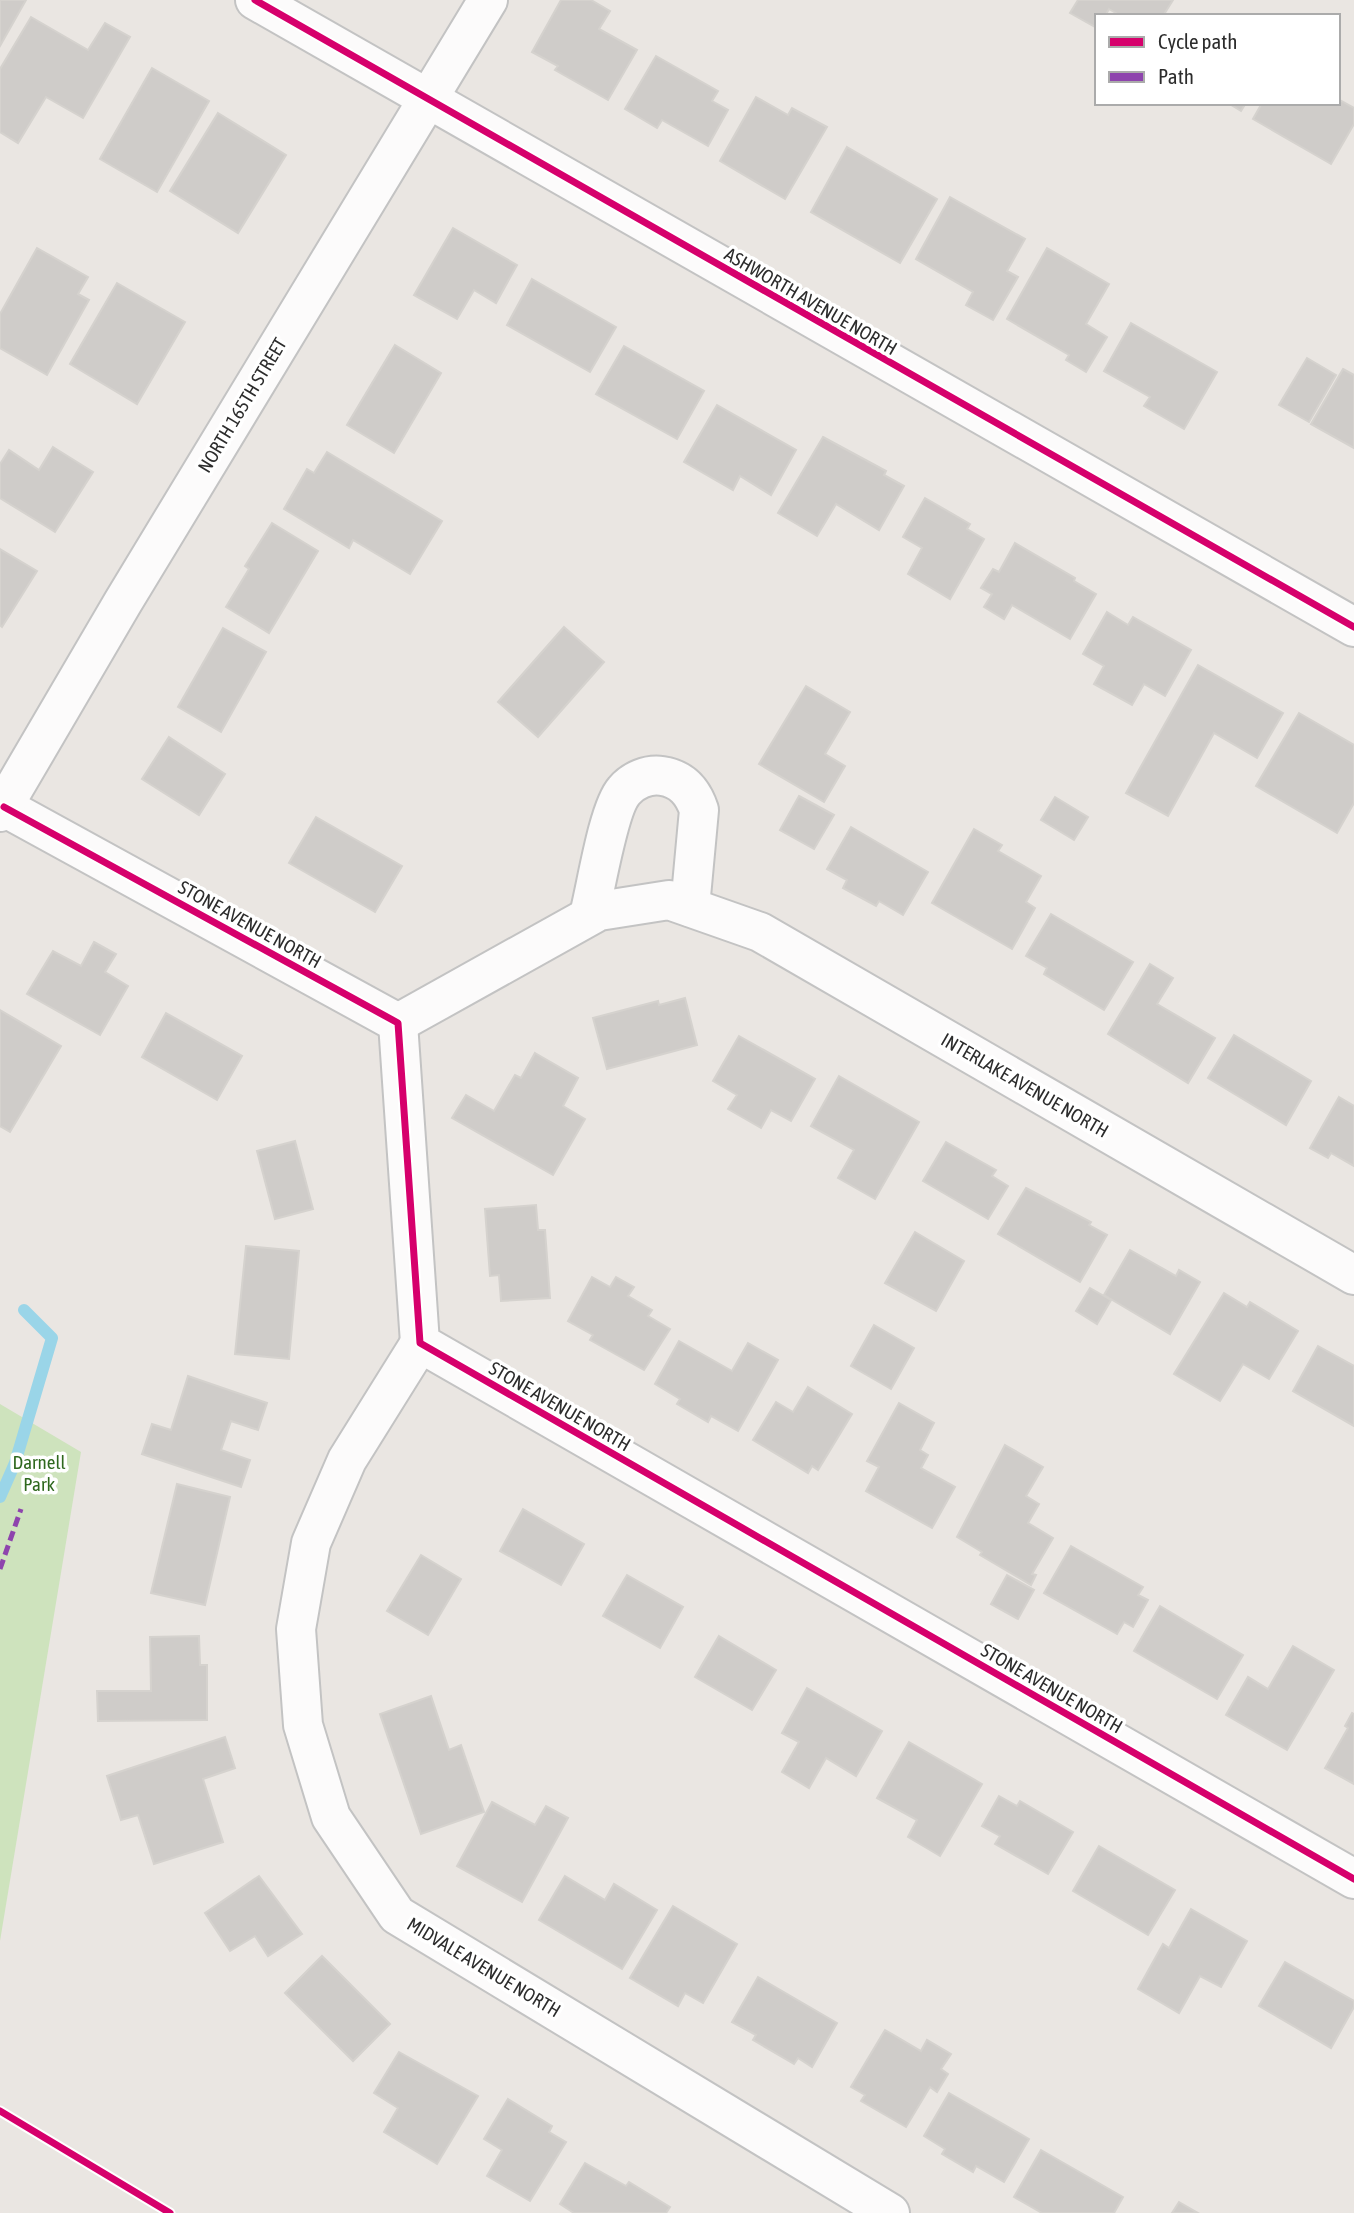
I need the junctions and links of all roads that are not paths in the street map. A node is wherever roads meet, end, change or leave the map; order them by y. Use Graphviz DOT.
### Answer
graph roads {
  1 [pos="255,0"];
  2 [pos="488,0"];
  3 [pos="427,101"];
  4 [pos="1354,627"];
  5 [pos="2,810"];
  6 [pos="690,907"];
  7 [pos="589,915"];
  8 [pos="398,1023"];
  9 [pos="1354,1275"];
  10 [pos="420,1343"];
  11 [pos="1354,1879"];
  12 [pos="890,2213"];
  1 -- 3 [label="street, ASHWORTH AVENUE NORTH"];
  2 -- 3 [label="street, NORTH 165TH STREET"];
  3 -- 4 [label="street, ASHWORTH AVENUE NORTH"];
  3 -- 5 [label="street, NORTH 165TH STREET"];
  5 -- 8 [label="street, STONE AVENUE NORTH"];
  6 -- 7 [label="street, INTERLAKE AVENUE NORTH"];
  6 -- 7 [label="street"];
  6 -- 9 [label="street, INTERLAKE AVENUE NORTH"];
  7 -- 8 [label="street, INTERLAKE AVENUE NORTH"];
  8 -- 10 [label="street"];
  10 -- 11 [label="street, STONE AVENUE NORTH"];
  10 -- 12 [label="street, MIDVALE AVENUE NORTH"];
}
